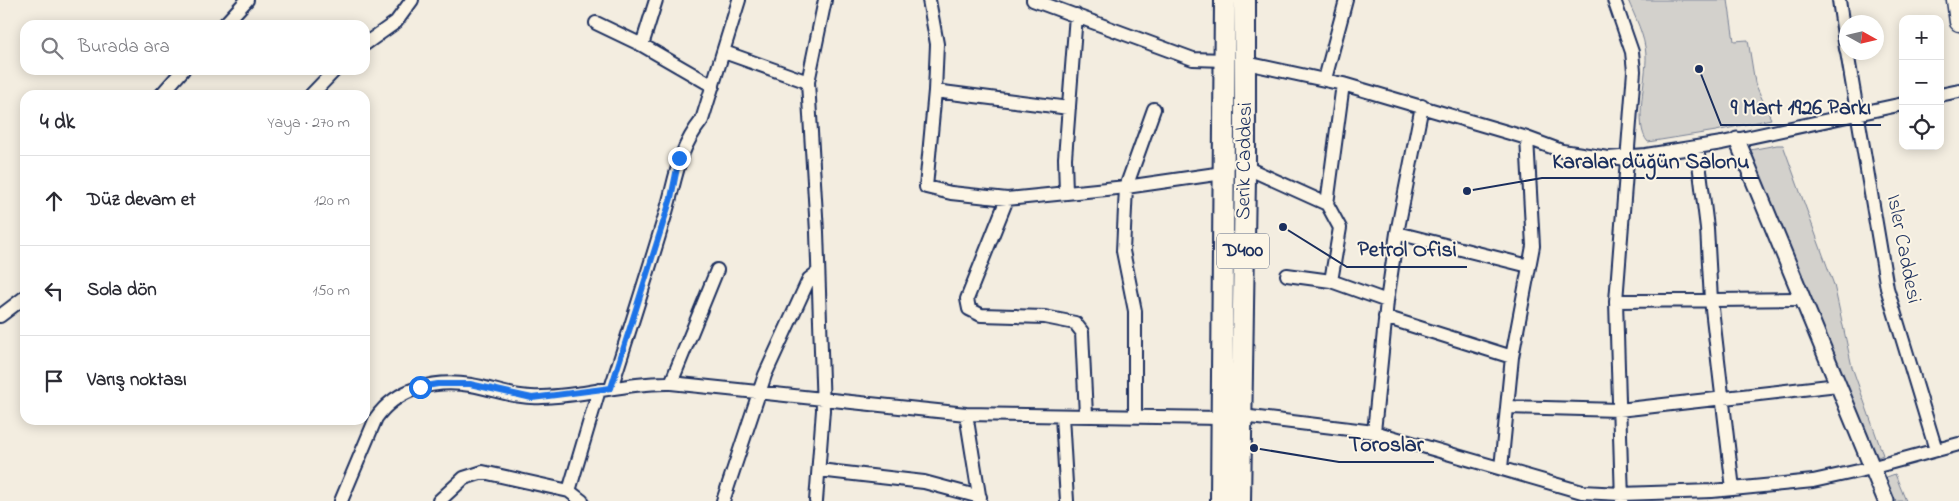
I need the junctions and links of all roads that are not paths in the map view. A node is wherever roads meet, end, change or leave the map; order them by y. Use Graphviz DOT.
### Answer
graph roads {
  1 [pos="247,0"];
  2 [pos="412,0"];
  3 [pos="656,0"];
  4 [pos="739,0"];
  5 [pos="825,0"];
  6 [pos="929,0"];
  7 [pos="1033,0"];
  8 [pos="1225,0"];
  9 [pos="1245,0"];
  10 [pos="1346,0"];
  11 [pos="1614,0"];
  12 [pos="1839,0"];
  13 [pos="1956,0"];
  14 [pos="1076,15"];
  15 [pos="1841,15"];
  16 [pos="229,20"];
  17 [pos="1959,22"];
  18 [pos="596,23"];
  19 [pos="370,40"];
  20 [pos="642,45"];
  21 [pos="724,52"];
  22 [pos="1225,60"];
  23 [pos="1848,60"];
  24 [pos="1246,63"];
  25 [pos="178,75"];
  26 [pos="330,75"];
  27 [pos="1324,79"];
  28 [pos="808,82"];
  29 [pos="1343,84"];
  30 [pos="713,86"];
  31 [pos="165,90"];
  32 [pos="316,90"];
  33 [pos="1959,91"];
  34 [pos="935,92"];
  35 [pos="1944,94"];
  36 [pos="1899,105"];
  37 [pos="1422,106"];
  38 [pos="1068,108"];
  39 [pos="1154,108"];
  40 [pos="1857,114"];
  41 [pos="1527,138"];
  42 [pos="1737,140"];
  43 [pos="1697,147"];
  44 [pos="1626,156"];
  45 [pos="1245,167"];
  46 [pos="1223,173"];
  47 [pos="1126,187"];
  48 [pos="1066,193"];
  49 [pos="1007,199"];
  50 [pos="1327,204"];
  51 [pos="1397,233"];
  52 [pos="1530,266"];
  53 [pos="717,270"];
  54 [pos="818,272"];
  55 [pos="1287,274"];
  56 [pos="1331,281"];
  57 [pos="1803,299"];
  58 [pos="1711,300"];
  59 [pos="20,301"];
  60 [pos="1387,301"];
  61 [pos="1616,301"];
  62 [pos="0,316"];
  63 [pos="1385,318"];
  64 [pos="1512,357"];
  65 [pos="671,383"];
  66 [pos="1838,385"];
  67 [pos="605,389"];
  68 [pos="760,393"];
  69 [pos="1722,397"];
  70 [pos="821,398"];
  71 [pos="1507,407"];
  72 [pos="1619,410"];
  73 [pos="966,414"];
  74 [pos="1062,416"];
  75 [pos="1086,416"];
  76 [pos="1242,416"];
  77 [pos="1135,417"];
  78 [pos="1221,418"];
  79 [pos="1374,432"];
  80 [pos="1959,444"];
  81 [pos="1936,450"];
  82 [pos="1501,468"];
  83 [pos="1872,468"];
  84 [pos="819,470"];
  85 [pos="1733,489"];
  86 [pos="569,491"];
  87 [pos="1712,496"];
  88 [pos="1622,497"];
  89 [pos="980,499"];
  90 [pos="341,501"];
  91 [pos="439,501"];
  92 [pos="582,501"];
  93 [pos="722,501"];
  94 [pos="816,501"];
  95 [pos="1067,501"];
  96 [pos="1221,501"];
  97 [pos="1240,501"];
  98 [pos="1886,501"];
  1 -- 16 [label="street"];
  2 -- 19 [label="street"];
  3 -- 20 [label="street"];
  4 -- 21 [label="street"];
  5 -- 28 [label="street"];
  6 -- 34 [label="street"];
  7 -- 14 [label="street"];
  8 -- 22 [label="highway, Serik Caddesi / D400"];
  9 -- 24 [label="highway, Serik Caddesi / D400"];
  10 -- 27 [label="street"];
  11 -- 44 [label="street"];
  12 -- 15 [label="street"];
  13 -- 17 [label="main road"];
  14 -- 22 [label="street"];
  14 -- 38 [label="street"];
  18 -- 20 [label="street"];
  20 -- 30 [label="street"];
  21 -- 28 [label="street"];
  21 -- 30 [label="street"];
  22 -- 46 [label="highway, Serik Caddesi / D400"];
  23 -- 40 [label="street, Isler Caddesi"];
  24 -- 27 [label="street"];
  24 -- 45 [label="highway, Serik Caddesi / D400"];
  25 -- 31 [label="street"];
  26 -- 32 [label="street"];
  27 -- 29 [label="street"];
  28 -- 54 [label="street"];
  29 -- 37 [label="street"];
  29 -- 50 [label="street"];
  30 -- 67 [label="street"];
  33 -- 35 [label="street"];
  34 -- 38 [label="street"];
  34 -- 49 [label="street"];
  36 -- 40 [label="street"];
  37 -- 41 [label="street"];
  37 -- 51 [label="street"];
  38 -- 48 [label="street"];
  39 -- 47 [label="street"];
  40 -- 42 [label="street"];
  40 -- 81 [label="street, Isler Caddesi"];
  41 -- 44 [label="street"];
  41 -- 52 [label="street"];
  42 -- 43 [label="street"];
  42 -- 57 [label="street"];
  43 -- 44 [label="street"];
  43 -- 58 [label="street"];
  44 -- 61 [label="street"];
  45 -- 50 [label="street"];
  45 -- 76 [label="highway, Serik Caddesi / D400"];
  46 -- 47 [label="street"];
  46 -- 78 [label="highway, Serik Caddesi / D400"];
  47 -- 48 [label="street"];
  47 -- 77 [label="street"];
  48 -- 49 [label="street"];
  49 -- 75 [label="street"];
  50 -- 56 [label="street"];
  51 -- 52 [label="street"];
  51 -- 60 [label="street"];
  52 -- 64 [label="street"];
  53 -- 65 [label="street"];
  54 -- 68 [label="street"];
  54 -- 70 [label="street"];
  55 -- 56 [label="street"];
  56 -- 60 [label="street"];
  57 -- 58 [label="street"];
  57 -- 66 [label="street"];
  58 -- 61 [label="street"];
  58 -- 69 [label="street"];
  59 -- 62 [label="street"];
  60 -- 63 [label="street"];
  61 -- 72 [label="street"];
  63 -- 64 [label="street"];
  63 -- 79 [label="street"];
  64 -- 71 [label="street"];
  65 -- 67 [label="street"];
  65 -- 68 [label="street"];
  66 -- 69 [label="street"];
  66 -- 83 [label="street"];
  67 -- 86 [label="street"];
  67 -- 90 [label="street"];
  68 -- 70 [label="street"];
  68 -- 93 [label="street"];
  69 -- 72 [label="street"];
  69 -- 85 [label="street"];
  70 -- 73 [label="street"];
  70 -- 84 [label="street"];
  71 -- 72 [label="street"];
  71 -- 82 [label="street"];
  72 -- 88 [label="street"];
  73 -- 74 [label="street"];
  73 -- 89 [label="street"];
  74 -- 75 [label="street"];
  74 -- 95 [label="street"];
  75 -- 77 [label="street"];
  76 -- 79 [label="street"];
  76 -- 97 [label="highway, Serik Caddesi / D400"];
  77 -- 78 [label="street"];
  78 -- 96 [label="highway, Serik Caddesi / D400"];
  79 -- 82 [label="street"];
  80 -- 81 [label="street"];
  81 -- 83 [label="street"];
  82 -- 88 [label="street"];
  83 -- 85 [label="street"];
  83 -- 98 [label="street"];
  84 -- 89 [label="street"];
  84 -- 94 [label="street"];
  85 -- 87 [label="street"];
  86 -- 91 [label="street"];
  86 -- 92 [label="street"];
  87 -- 88 [label="street"];
}
